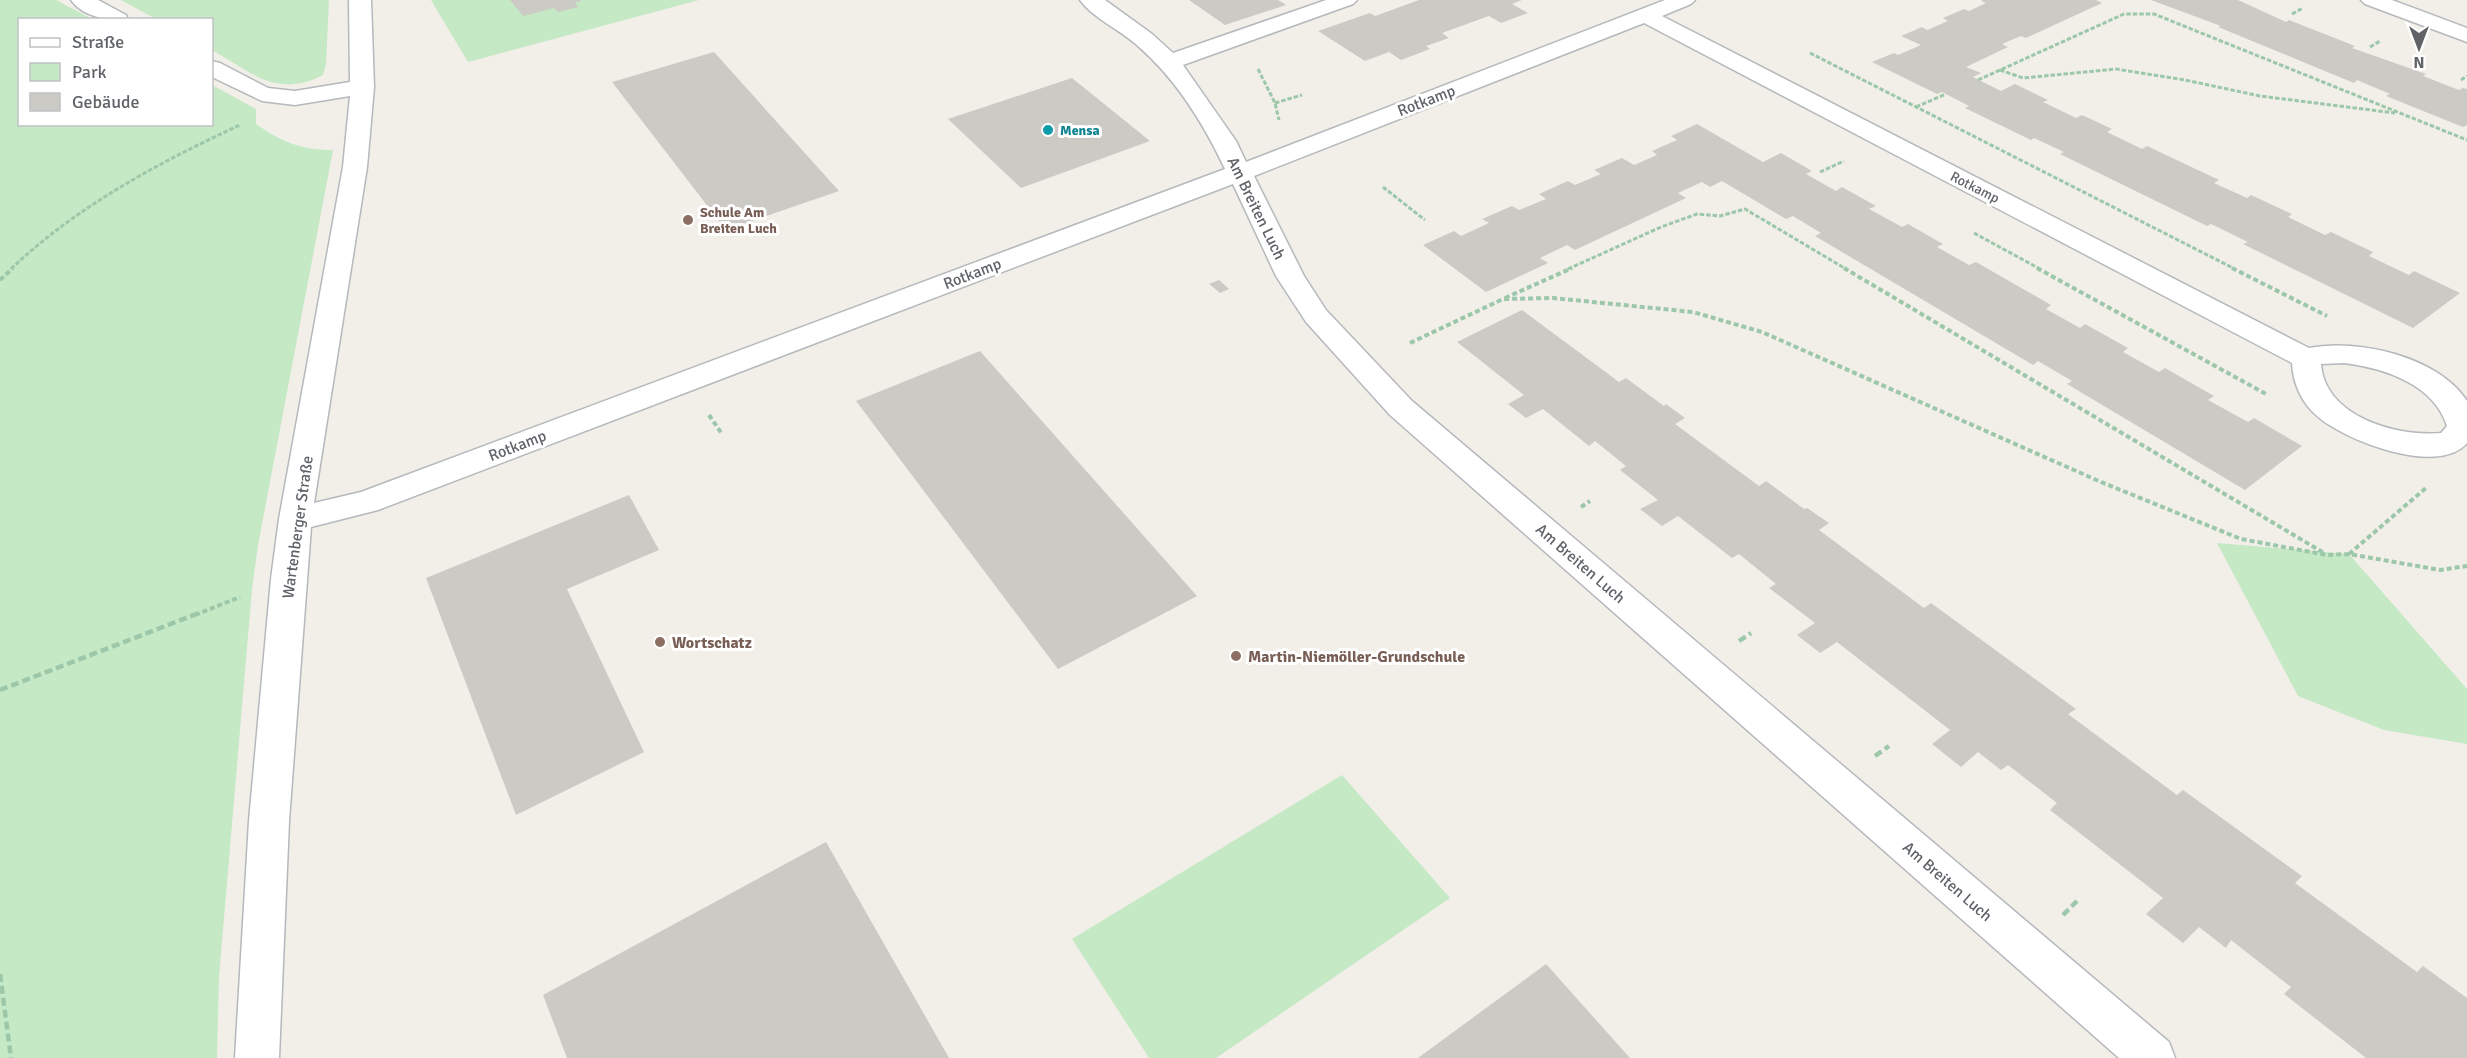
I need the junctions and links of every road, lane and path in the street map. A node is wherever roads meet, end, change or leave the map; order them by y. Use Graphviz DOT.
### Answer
graph roads {
  1 [pos="82,0"];
  2 [pos="360,0"];
  3 [pos="1091,0"];
  4 [pos="1346,0"];
  5 [pos="1683,0"];
  6 [pos="2372,0"];
  7 [pos="2303,8"];
  8 [pos="2292,14"];
  9 [pos="1644,15"];
  10 [pos="114,18"];
  11 [pos="2467,35"];
  12 [pos="1810,53"];
  13 [pos="1258,61"];
  14 [pos="1169,62"];
  15 [pos="213,69"];
  16 [pos="1999,70"];
  17 [pos="2467,76"];
  18 [pos="1978,80"];
  19 [pos="2461,80"];
  20 [pos="362,87"];
  21 [pos="1946,94"];
  22 [pos="1302,95"];
  23 [pos="295,98"];
  24 [pos="1275,103"];
  25 [pos="1916,107"];
  26 [pos="2402,114"];
  27 [pos="1279,120"];
  28 [pos="2467,140"];
  29 [pos="1833,155"];
  30 [pos="1854,167"];
  31 [pos="1238,173"];
  32 [pos="1383,188"];
  33 [pos="1425,220"];
  34 [pos="1969,230"];
  35 [pos="0,280"];
  36 [pos="1503,299"];
  37 [pos="2329,317"];
  38 [pos="1410,343"];
  39 [pos="2306,358"];
  40 [pos="2273,398"];
  41 [pos="709,415"];
  42 [pos="722,434"];
  43 [pos="2420,479"];
  44 [pos="295,519"];
  45 [pos="2349,554"];
  46 [pos="2327,555"];
  47 [pos="2467,566"];
  48 [pos="288,579"];
  49 [pos="0,690"];
  50 [pos="0,974"];
  51 [pos="11,1058"];
  52 [pos="257,1058"];
  53 [pos="2153,1058"];
  1 -- 10 [label="street"];
  2 -- 20 [label="street, Wartenberger Straße"];
  3 -- 14 [label="street, Am Breiten Luch"];
  4 -- 14 [label="street"];
  5 -- 9 [label="street, Rotkamp"];
  6 -- 11 [label="street"];
  7 -- 8 [label="path"];
  9 -- 31 [label="street, Rotkamp"];
  9 -- 39 [label="street, Rotkamp"];
  12 -- 25 [label="path"];
  13 -- 24 [label="path"];
  14 -- 31 [label="street, Am Breiten Luch"];
  15 -- 23 [label="street"];
  16 -- 18 [label="path"];
  16 -- 26 [label="path"];
  16 -- 26 [label="path"];
  17 -- 19 [label="path"];
  20 -- 23 [label="street"];
  20 -- 44 [label="street, Wartenberger Straße"];
  21 -- 25 [label="path"];
  22 -- 24 [label="path"];
  23 -- 35 [label="path"];
  24 -- 27 [label="path"];
  25 -- 37 [label="path"];
  26 -- 28 [label="path"];
  29 -- 30 [label="path"];
  31 -- 44 [label="street, Rotkamp"];
  31 -- 53 [label="street, Am Breiten Luch"];
  32 -- 33 [label="path"];
  34 -- 40 [label="path"];
  36 -- 38 [label="path"];
  36 -- 46 [label="path"];
  36 -- 46 [label="path"];
  39 -- 39 [label="street"];
  41 -- 42 [label="path"];
  43 -- 45 [label="path"];
  44 -- 48 [label="street, Wartenberger Straße"];
  45 -- 46 [label="path"];
  45 -- 47 [label="path"];
  48 -- 49 [label="path"];
  48 -- 52 [label="street, Wartenberger Straße"];
  50 -- 51 [label="path"];
}
